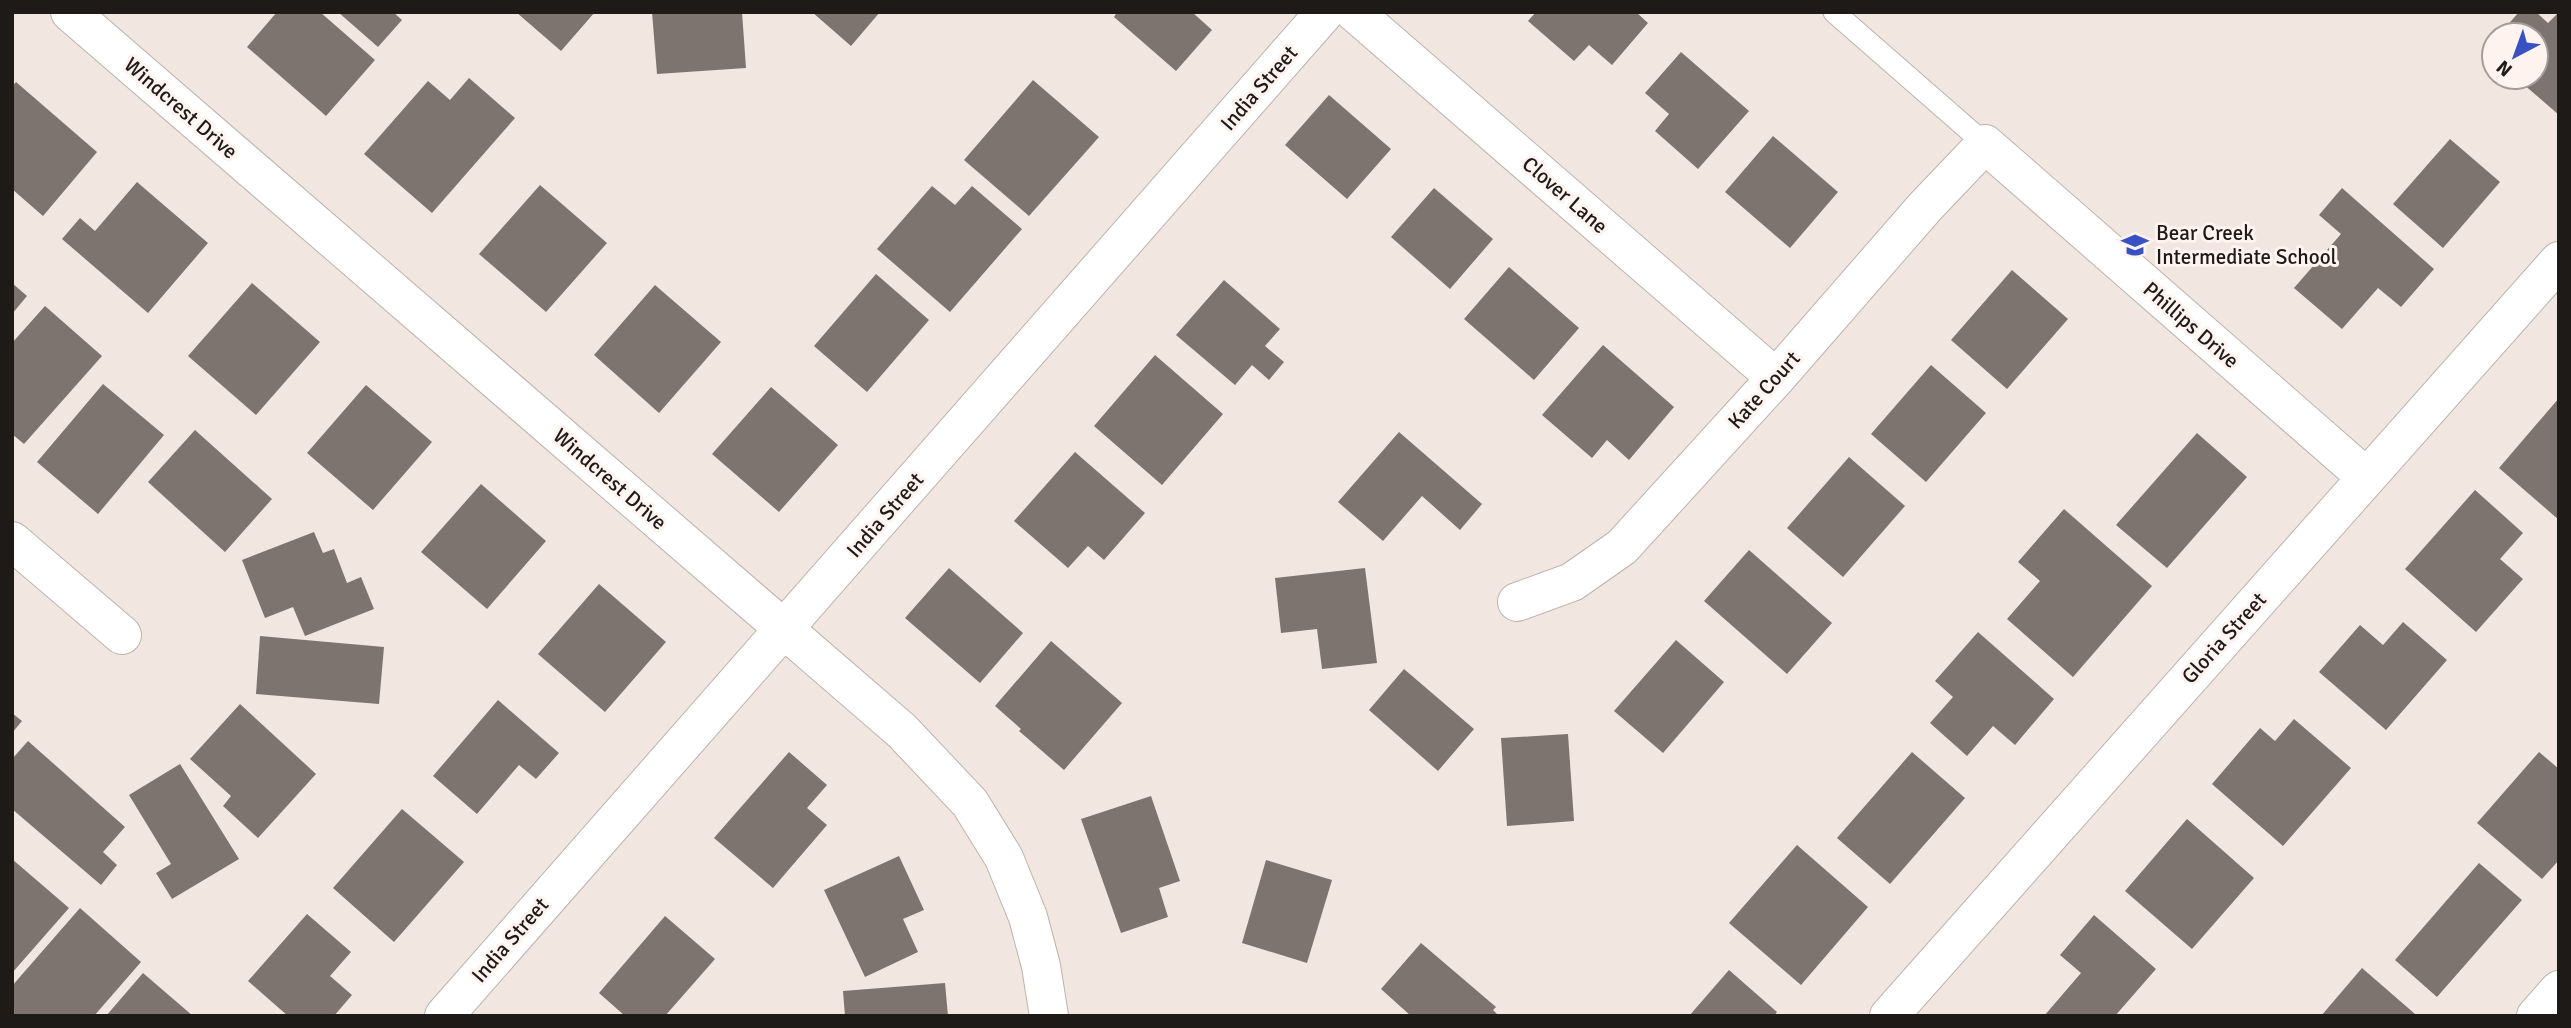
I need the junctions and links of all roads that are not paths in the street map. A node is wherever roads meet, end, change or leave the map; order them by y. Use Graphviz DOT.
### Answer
graph roads {
  1 [pos="69,12"];
  2 [pos="1325,12"];
  3 [pos="1353,12"];
  4 [pos="1834,12"];
  5 [pos="1985,144"];
  6 [pos="2559,261"];
  7 [pos="1776,378"];
  8 [pos="2366,477"];
  9 [pos="12,541"];
  10 [pos="1517,602"];
  11 [pos="784,630"];
  12 [pos="122,635"];
  13 [pos="2559,990"];
  14 [pos="443,1016"];
  15 [pos="1049,1016"];
  16 [pos="1889,1016"];
  17 [pos="2536,1016"];
  1 -- 11 [label="street, Windcrest Drive"];
  2 -- 11 [label="street, India Street"];
  3 -- 7 [label="street, Clover Lane"];
  4 -- 5 [label="lane"];
  5 -- 7 [label="street, Kate Court"];
  5 -- 8 [label="street, Phillips Drive"];
  6 -- 8 [label="street, Gloria Street"];
  7 -- 10 [label="street, Kate Court"];
  8 -- 16 [label="street, Gloria Street"];
  9 -- 12 [label="street"];
  11 -- 14 [label="street, India Street"];
  11 -- 15 [label="street, Windcrest Drive"];
  13 -- 17 [label="street"];
}
